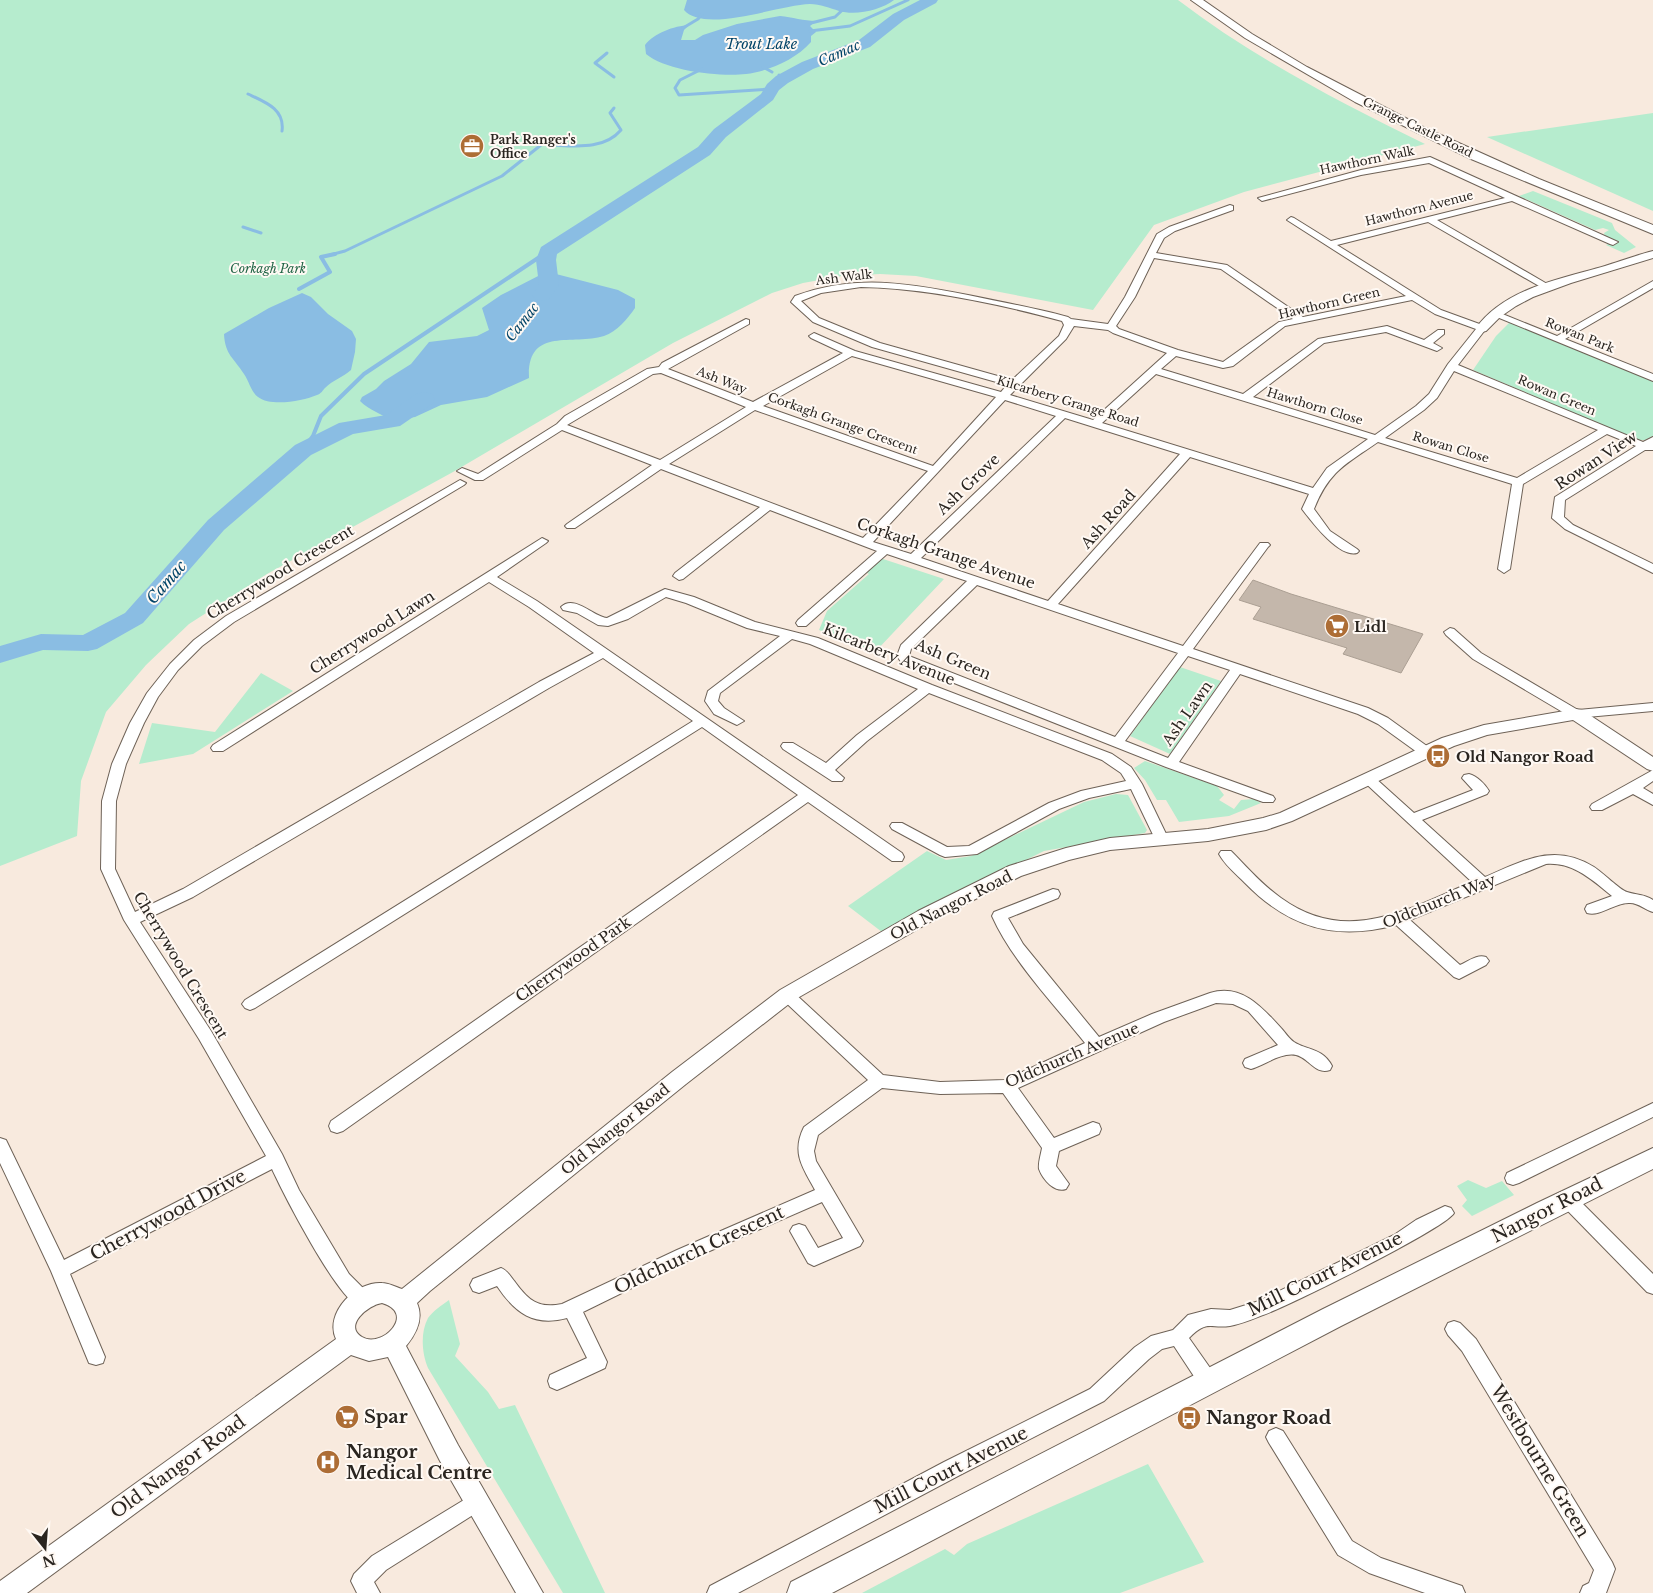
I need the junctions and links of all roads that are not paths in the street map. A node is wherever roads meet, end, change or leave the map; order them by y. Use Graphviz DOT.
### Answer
graph roads {
  1 [pos="1196,0"];
  2 [pos="1207,0"];
  3 [pos="1268,188"];
  4 [pos="1279,194"];
  5 [pos="1262,198"];
  6 [pos="1514,198"];
  7 [pos="1230,208"];
  8 [pos="1428,219"];
  9 [pos="1290,220"];
  10 [pos="1653,228"];
  11 [pos="1606,229"];
  12 [pos="1595,235"];
  13 [pos="1613,242"];
  14 [pos="1330,244"];
  15 [pos="1653,248"];
  16 [pos="1653,254"];
  17 [pos="1150,255"];
  18 [pos="1639,258"];
  19 [pos="1653,284"];
  20 [pos="1546,288"];
  21 [pos="1414,297"];
  22 [pos="1497,315"];
  23 [pos="1301,320"];
  24 [pos="746,322"];
  25 [pos="1068,322"];
  26 [pos="1111,327"];
  27 [pos="1482,328"];
  28 [pos="1442,332"];
  29 [pos="814,336"];
  30 [pos="1558,339"];
  31 [pos="1426,343"];
  32 [pos="1437,348"];
  33 [pos="1174,352"];
  34 [pos="850,353"];
  35 [pos="1452,366"];
  36 [pos="662,370"];
  37 [pos="1154,370"];
  38 [pos="1653,378"];
  39 [pos="1014,384"];
  40 [pos="1004,396"];
  41 [pos="1245,398"];
  42 [pos="754,406"];
  43 [pos="1064,414"];
  44 [pos="1095,424"];
  45 [pos="561,426"];
  46 [pos="1606,430"];
  47 [pos="1377,438"];
  48 [pos="1650,445"];
  49 [pos="1188,452"];
  50 [pos="660,465"];
  51 [pos="935,470"];
  52 [pos="1518,482"];
  53 [pos="1315,492"];
  54 [pos="768,506"];
  55 [pos="571,526"];
  56 [pos="542,541"];
  57 [pos="866,542"];
  58 [pos="1264,545"];
  59 [pos="886,549"];
  60 [pos="1353,551"];
  61 [pos="914,558"];
  62 [pos="1653,569"];
  63 [pos="1504,570"];
  64 [pos="679,576"];
  65 [pos="489,577"];
  66 [pos="976,579"];
  67 [pos="1050,606"];
  68 [pos="567,607"];
  69 [pos="802,623"];
  70 [pos="1450,632"];
  71 [pos="789,635"];
  72 [pos="1184,652"];
  73 [pos="603,653"];
  74 [pos="1237,669"];
  75 [pos="926,688"];
  76 [pos="1653,707"];
  77 [pos="1576,714"];
  78 [pos="737,721"];
  79 [pos="701,722"];
  80 [pos="1117,744"];
  81 [pos="788,746"];
  82 [pos="218,748"];
  83 [pos="1426,752"];
  84 [pos="1171,764"];
  85 [pos="1653,766"];
  86 [pos="1653,774"];
  87 [pos="1470,778"];
  88 [pos="1369,780"];
  89 [pos="1135,784"];
  90 [pos="1633,788"];
  91 [pos="809,794"];
  92 [pos="1268,799"];
  93 [pos="1653,800"];
  94 [pos="1597,807"];
  95 [pos="1413,818"];
  96 [pos="896,826"];
  97 [pos="1162,838"];
  98 [pos="1226,854"];
  99 [pos="897,857"];
  100 [pos="1483,883"];
  101 [pos="1053,894"];
  102 [pos="1622,896"];
  103 [pos="1653,907"];
  104 [pos="1592,909"];
  105 [pos="131,920"];
  106 [pos="1400,920"];
  107 [pos="1481,962"];
  108 [pos="787,995"];
  109 [pos="250,1004"];
  110 [pos="1096,1045"];
  111 [pos="1289,1047"];
  112 [pos="1251,1063"];
  113 [pos="1324,1066"];
  114 [pos="879,1080"];
  115 [pos="1007,1086"];
  116 [pos="1653,1110"];
  117 [pos="337,1126"];
  118 [pos="1093,1129"];
  119 [pos="0,1145"];
  120 [pos="1051,1147"];
  121 [pos="1653,1158"];
  122 [pos="276,1159"];
  123 [pos="1513,1178"];
  124 [pos="1060,1184"];
  125 [pos="826,1193"];
  126 [pos="1567,1199"];
  127 [pos="1445,1213"];
  128 [pos="799,1231"];
  129 [pos="60,1271"];
  130 [pos="479,1285"];
  131 [pos="1653,1286"];
  132 [pos="362,1299"];
  133 [pos="404,1301"];
  134 [pos="572,1309"];
  135 [pos="1454,1329"];
  136 [pos="1178,1337"];
  137 [pos="350,1342"];
  138 [pos="393,1344"];
  139 [pos="96,1357"];
  140 [pos="557,1381"];
  141 [pos="1208,1381"];
  142 [pos="1276,1437"];
  143 [pos="477,1502"];
  144 [pos="5,1593"];
  145 [pos="370,1593"];
  146 [pos="530,1593"];
  147 [pos="717,1593"];
  148 [pos="802,1593"];
  149 [pos="1455,1593"];
  150 [pos="1590,1593"];
  1 -- 10 [label="main road, Grange Castle Road"];
  2 -- 10 [label="main road, Grange Castle Road"];
  3 -- 4 [label="street"];
  4 -- 5 [label="street, Hawthorn Walk"];
  4 -- 6 [label="street, Hawthorn Walk"];
  6 -- 8 [label="street, Hawthorn Avenue"];
  6 -- 12 [label="street, Hawthorn Walk"];
  7 -- 17 [label="street"];
  8 -- 14 [label="street, Hawthorn Avenue"];
  8 -- 20 [label="street"];
  9 -- 14 [label="street"];
  11 -- 12 [label="street"];
  12 -- 13 [label="street, Hawthorn Walk"];
  14 -- 21 [label="street"];
  15 -- 18 [label="street"];
  16 -- 18 [label="street"];
  17 -- 23 [label="street"];
  17 -- 26 [label="street"];
  18 -- 20 [label="street"];
  19 -- 30 [label="street"];
  20 -- 22 [label="street"];
  21 -- 23 [label="street, Hawthorn Green"];
  21 -- 27 [label="street"];
  22 -- 27 [label="street"];
  22 -- 30 [label="street, Rowan Park"];
  23 -- 33 [label="street, Hawthorn Green"];
  24 -- 36 [label="street, Ash Way"];
  25 -- 26 [label="street, Hawthorn Green"];
  25 -- 39 [label="street"];
  25 -- 39 [label="street, Ash Walk"];
  26 -- 33 [label="street, Hawthorn Green"];
  27 -- 35 [label="street"];
  28 -- 31 [label="street"];
  29 -- 34 [label="street, Kilcarbery Grange Road"];
  30 -- 38 [label="street, Rowan Park"];
  31 -- 32 [label="street, Hawthorn Close"];
  31 -- 41 [label="street, Hawthorn Close"];
  33 -- 37 [label="street"];
  34 -- 40 [label="street, Kilcarbery Grange Road"];
  34 -- 42 [label="street, Ash Way"];
  35 -- 46 [label="street, Rowan Green"];
  35 -- 47 [label="street"];
  36 -- 42 [label="street, Ash Way"];
  36 -- 45 [label="street, Ash Way"];
  37 -- 41 [label="street, Hawthorn Close"];
  37 -- 44 [label="street"];
  39 -- 40 [label="street"];
  40 -- 43 [label="street, Kilcarbery Grange Road"];
  40 -- 51 [label="street"];
  41 -- 47 [label="street, Hawthorn Close"];
  42 -- 50 [label="street, Corkagh Grange Crescent"];
  42 -- 51 [label="street, Corkagh Grange Crescent"];
  43 -- 44 [label="street, Kilcarbery Grange Road"];
  43 -- 61 [label="street, Ash Grove"];
  44 -- 49 [label="street, Kilcarbery Grange Road"];
  45 -- 50 [label="street, Corkagh Grange Avenue"];
  45 -- 105 [label="street, Cherrywood Crescent"];
  46 -- 48 [label="street, Rowan Green"];
  46 -- 52 [label="street"];
  47 -- 52 [label="street, Rowan Close"];
  47 -- 53 [label="street"];
  48 -- 62 [label="street, Rowan View"];
  49 -- 53 [label="street, Kilcarbery Grange Road"];
  49 -- 67 [label="street, Ash Road"];
  50 -- 54 [label="street, Corkagh Grange Avenue"];
  50 -- 55 [label="street, Corkagh Grange Crescent"];
  51 -- 57 [label="street"];
  52 -- 63 [label="street"];
  53 -- 60 [label="street"];
  54 -- 57 [label="street, Corkagh Grange Avenue"];
  54 -- 64 [label="street"];
  56 -- 65 [label="street, Cherrywood Lawn"];
  57 -- 59 [label="street, Corkagh Grange Avenue"];
  58 -- 72 [label="street"];
  59 -- 61 [label="street, Corkagh Grange Avenue"];
  59 -- 69 [label="street"];
  61 -- 66 [label="street, Corkagh Grange Avenue"];
  65 -- 73 [label="street"];
  65 -- 82 [label="street, Cherrywood Lawn"];
  66 -- 67 [label="street, Corkagh Grange Avenue"];
  66 -- 80 [label="street, Ash Green"];
  67 -- 72 [label="street, Corkagh Grange Avenue"];
  68 -- 71 [label="street, Kilcarbery Avenue"];
  70 -- 77 [label="street"];
  71 -- 75 [label="street, Kilcarbery Avenue"];
  71 -- 78 [label="street"];
  72 -- 74 [label="street, Corkagh Grange Avenue"];
  72 -- 80 [label="street"];
  73 -- 79 [label="street"];
  73 -- 105 [label="street"];
  74 -- 83 [label="street, Corkagh Grange Avenue"];
  74 -- 84 [label="street, Ash Lawn"];
  75 -- 81 [label="street"];
  75 -- 89 [label="street, Kilcarbery Avenue"];
  76 -- 77 [label="street, Old Nangor Road"];
  77 -- 83 [label="street, Old Nangor Road"];
  77 -- 85 [label="street"];
  79 -- 91 [label="street"];
  79 -- 109 [label="street"];
  80 -- 84 [label="street, Ash Green"];
  83 -- 88 [label="street, Old Nangor Road"];
  84 -- 92 [label="street, Ash Lawn"];
  86 -- 90 [label="street"];
  87 -- 95 [label="street"];
  88 -- 95 [label="street"];
  88 -- 97 [label="street, Old Nangor Road"];
  89 -- 96 [label="street"];
  89 -- 97 [label="street, Kilcarbery Avenue"];
  90 -- 93 [label="street"];
  90 -- 94 [label="street"];
  91 -- 99 [label="street"];
  91 -- 117 [label="street, Cherrywood Park"];
  95 -- 100 [label="street"];
  97 -- 108 [label="street, Old Nangor Road"];
  98 -- 106 [label="street, Oldchurch Way"];
  100 -- 102 [label="street, Oldchurch Way"];
  100 -- 106 [label="street, Oldchurch Way"];
  101 -- 110 [label="street"];
  102 -- 103 [label="street"];
  102 -- 104 [label="street"];
  105 -- 122 [label="street, Cherrywood Crescent"];
  106 -- 107 [label="street"];
  108 -- 114 [label="street"];
  108 -- 133 [label="street, Old Nangor Road"];
  110 -- 111 [label="street, Oldchurch Avenue"];
  110 -- 115 [label="street, Oldchurch Avenue"];
  111 -- 112 [label="street"];
  111 -- 113 [label="street"];
  114 -- 115 [label="street, Oldchurch Avenue"];
  114 -- 125 [label="street, Oldchurch Crescent"];
  115 -- 120 [label="street"];
  116 -- 123 [label="street"];
  118 -- 120 [label="street"];
  119 -- 129 [label="street"];
  120 -- 124 [label="street"];
  121 -- 126 [label="main road, Nangor Road"];
  122 -- 129 [label="street, Cherrywood Drive"];
  122 -- 132 [label="street, Cherrywood Crescent"];
  125 -- 128 [label="street, Oldchurch Crescent"];
  125 -- 134 [label="street, Oldchurch Crescent"];
  126 -- 131 [label="street"];
  126 -- 141 [label="main road, Nangor Road"];
  127 -- 136 [label="street, Mill Court Avenue"];
  129 -- 139 [label="street"];
  130 -- 134 [label="street, Oldchurch Crescent"];
  132 -- 133 [label="street"];
  132 -- 137 [label="street"];
  133 -- 138 [label="street"];
  134 -- 140 [label="street"];
  135 -- 150 [label="street, Westbourne Green"];
  136 -- 141 [label="street"];
  136 -- 147 [label="street, Mill Court Avenue"];
  137 -- 138 [label="street"];
  137 -- 144 [label="street, Old Nangor Road"];
  138 -- 143 [label="street"];
  141 -- 148 [label="main road, Nangor Road"];
  142 -- 149 [label="street"];
  143 -- 145 [label="street"];
  143 -- 146 [label="street"];
}
